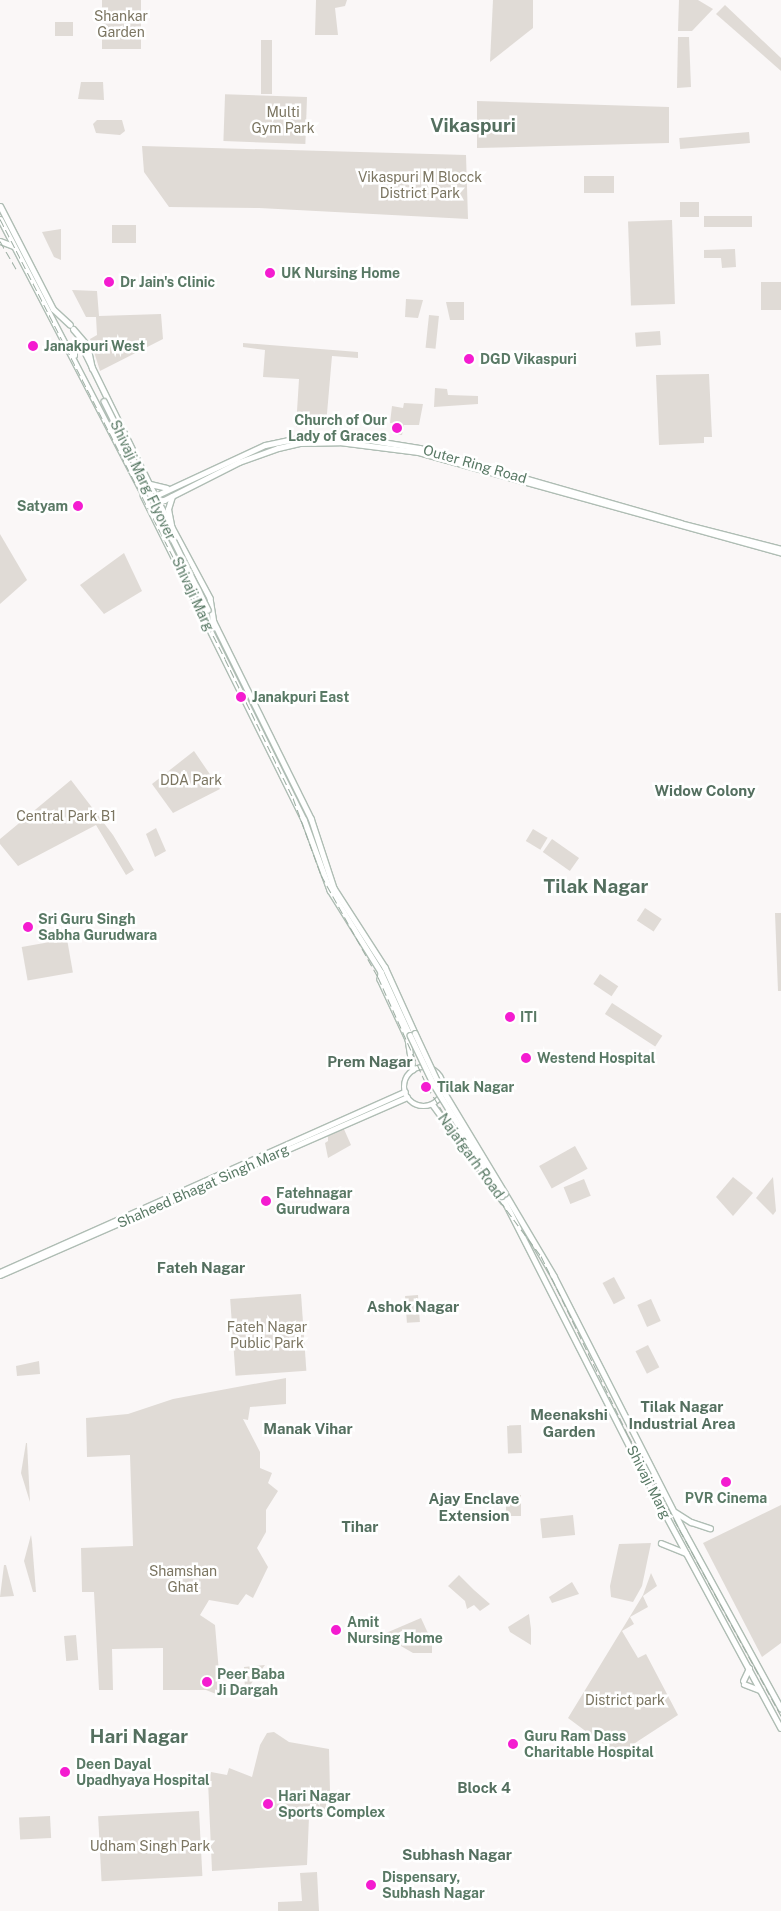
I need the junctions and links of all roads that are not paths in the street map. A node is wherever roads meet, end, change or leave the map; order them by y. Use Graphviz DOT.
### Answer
graph roads {
  1 [pos="0,206"];
  2 [pos="0,222"];
  3 [pos="0,241"];
  4 [pos="13,246"];
  5 [pos="92,371"];
  6 [pos="81,372"];
  7 [pos="102,390"];
  8 [pos="418,450"];
  9 [pos="144,474"];
  10 [pos="135,478"];
  11 [pos="149,484"];
  12 [pos="171,487"];
  13 [pos="142,492"];
  14 [pos="172,496"];
  15 [pos="157,499"];
  16 [pos="172,530"];
  17 [pos="165,534"];
  18 [pos="781,548"];
  19 [pos="781,553"];
  20 [pos="214,622"];
  21 [pos="256,706"];
  22 [pos="249,710"];
  23 [pos="381,972"];
  24 [pos="413,1070"];
  25 [pos="406,1094"];
  26 [pos="433,1105"];
  27 [pos="504,1194"];
  28 [pos="509,1206"];
  29 [pos="0,1273"];
  30 [pos="674,1511"];
  31 [pos="710,1528"];
  32 [pos="662,1543"];
  33 [pos="687,1554"];
  34 [pos="749,1668"];
  35 [pos="760,1690"];
  36 [pos="781,1708"];
  37 [pos="781,1728"];
  1 -- 5 [label="main road, Shivaji Marg"];
  2 -- 4 [label="main road, Shivaji Marg"];
  3 -- 4 [label="main road"];
  4 -- 6 [label="main road, Shivaji Marg"];
  5 -- 6 [label="main road"];
  5 -- 7 [label="main road, Shivaji Marg"];
  6 -- 10 [label="main road, Shivaji Marg"];
  7 -- 9 [label="main road, Shivaji Marg"];
  7 -- 20 [label="main road, Shivaji Marg Flyover, bridge"];
  8 -- 12 [label="main road, Outer Ring Road"];
  8 -- 14 [label="main road, Outer Ring Road"];
  8 -- 18 [label="main road, Outer Ring Road"];
  8 -- 19 [label="main road, Outer Ring Road"];
  9 -- 10 [label="main road"];
  9 -- 11 [label="main road, Shivaji Marg"];
  10 -- 13 [label="main road, Shivaji Marg"];
  11 -- 12 [label="main road"];
  11 -- 15 [label="main road, Shivaji Marg"];
  12 -- 15 [label="main road, Outer Ring Road"];
  13 -- 15 [label="main road"];
  13 -- 17 [label="main road, Shivaji Marg"];
  14 -- 15 [label="main road, Outer Ring Road"];
  14 -- 16 [label="main road"];
  15 -- 16 [label="main road, Shivaji Marg"];
  16 -- 17 [label="main road"];
  16 -- 20 [label="main road, Shivaji Marg"];
  17 -- 22 [label="main road, Shivaji Marg"];
  20 -- 21 [label="main road, Shivaji Marg"];
  21 -- 22 [label="main road"];
  21 -- 27 [label="main road, Shivaji Marg, bridge"];
  22 -- 23 [label="main road, Shivaji Marg"];
  23 -- 24 [label="main road"];
  23 -- 27 [label="main road, bridge"];
  24 -- 25 [label="main road"];
  24 -- 26 [label="main road"];
  25 -- 26 [label="main road"];
  25 -- 29 [label="main road"];
  26 -- 28 [label="main road, Najafgarh Road"];
  27 -- 28 [label="main road"];
  27 -- 30 [label="main road, Shivaji Marg"];
  28 -- 33 [label="main road, Shivaji Marg"];
  30 -- 31 [label="main road"];
  30 -- 36 [label="main road, Shivaji Marg"];
  32 -- 33 [label="main road"];
  33 -- 34 [label="main road, Shivaji Marg"];
  34 -- 35 [label="main road, Shivaji Marg"];
  34 -- 35 [label="main road"];
  35 -- 37 [label="main road, Shivaji Marg"];
}
